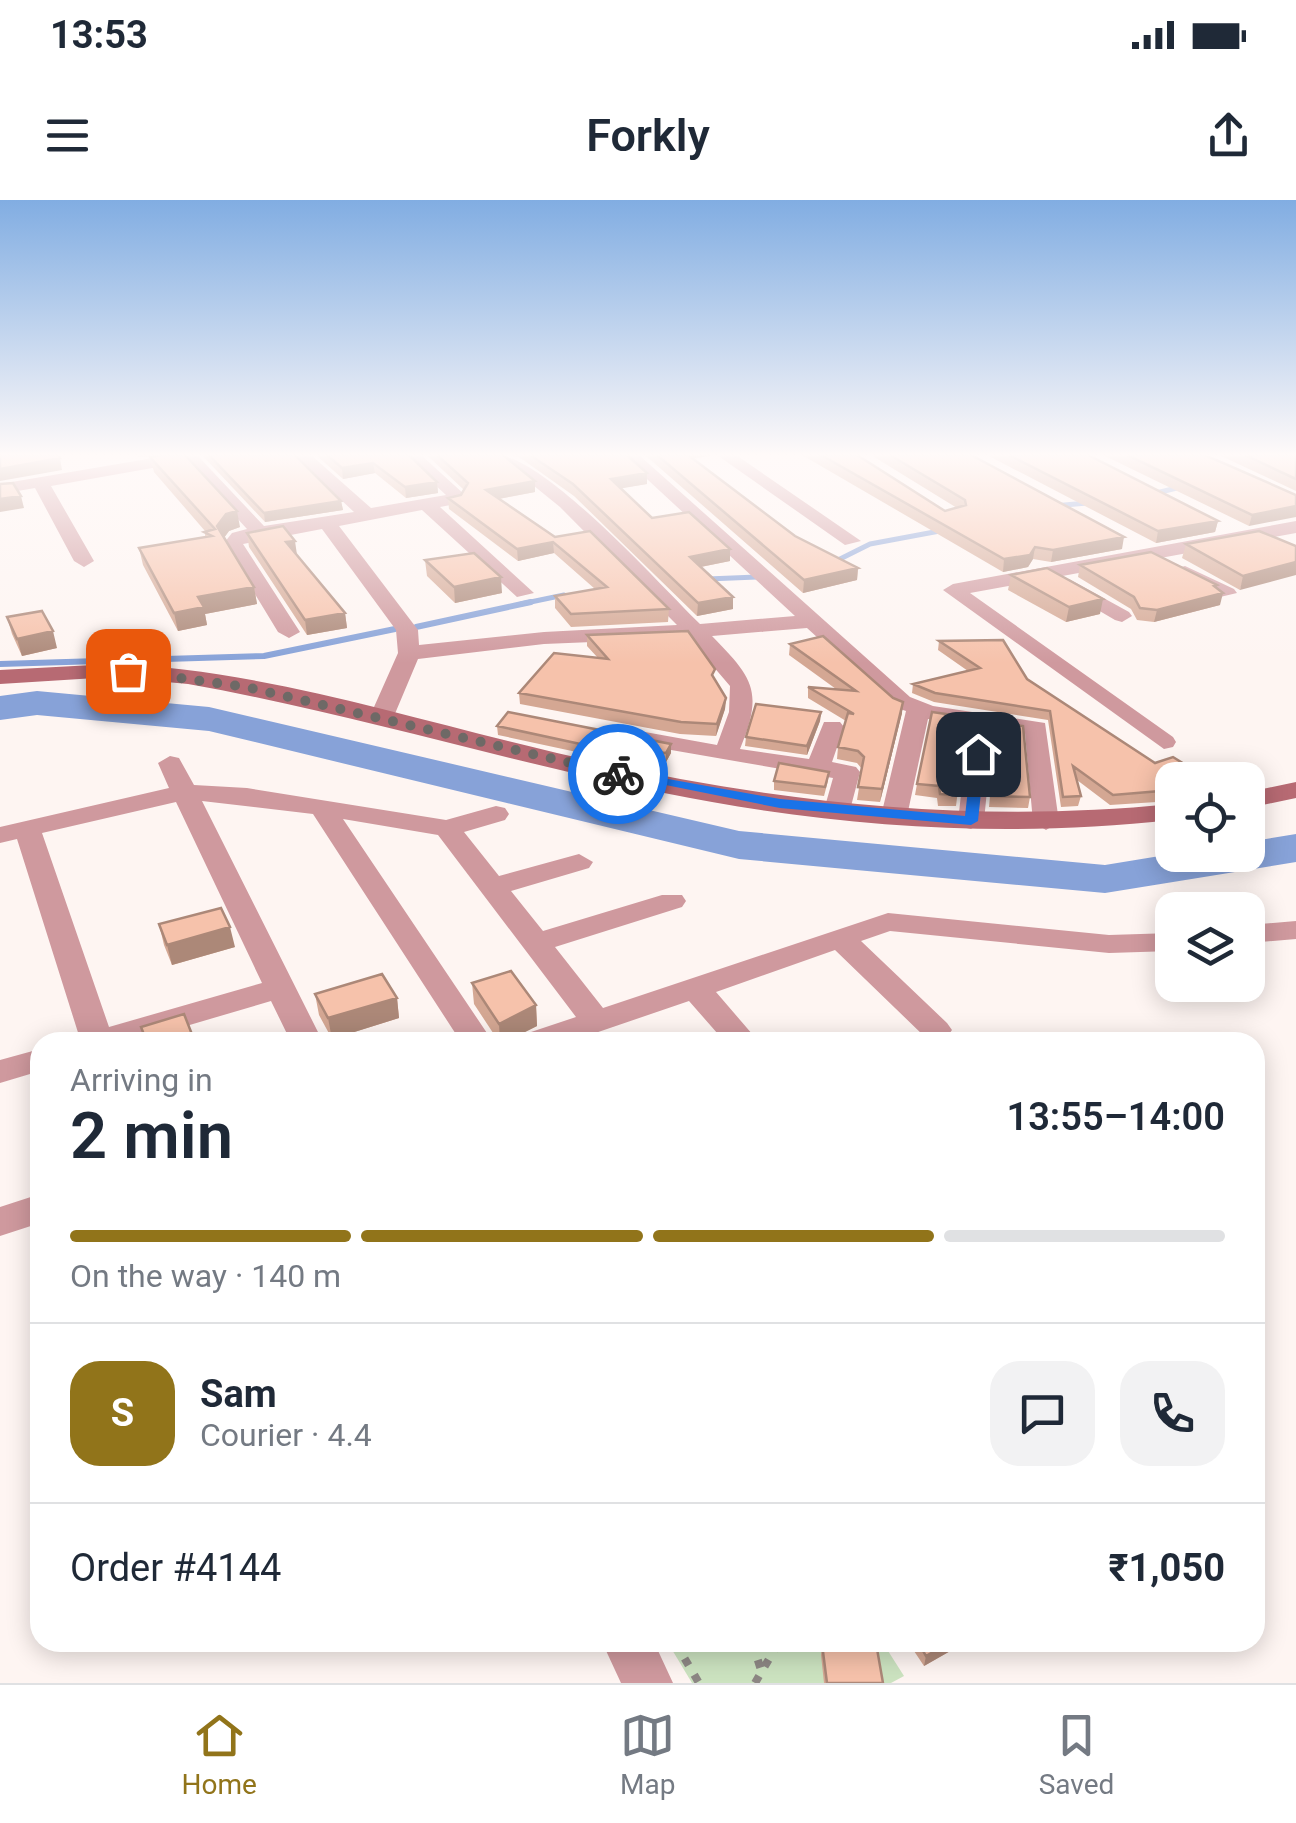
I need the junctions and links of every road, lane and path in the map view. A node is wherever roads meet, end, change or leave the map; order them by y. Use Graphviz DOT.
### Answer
graph roads {
  1 [pos="64,524"];
  2 [pos="253,524"];
  3 [pos="317,524"];
  4 [pos="327,524"];
  5 [pos="448,524"];
  6 [pos="588,524"];
  7 [pos="705,524"];
  8 [pos="828,524"];
  9 [pos="1221,524"];
  10 [pos="1296,528"];
  11 [pos="260,532"];
  12 [pos="1116,536"];
  13 [pos="1245,536"];
  14 [pos="852,540"];
  15 [pos="1146,553"];
  16 [pos="1023,558"];
  17 [pos="84,561"];
  18 [pos="1045,571"];
  19 [pos="524,593"];
  20 [pos="1227,594"];
  21 [pos="1122,616"];
  22 [pos="812,621"];
  23 [pos="696,631"];
  24 [pos="290,632"];
  25 [pos="406,635"];
  26 [pos="0,677"];
  27 [pos="918,709"];
  28 [pos="382,716"];
  29 [pos="982,720"];
  30 [pos="832,727"];
  31 [pos="612,733"];
  32 [pos="1164,742"];
  33 [pos="725,754"];
  34 [pos="170,763"];
  35 [pos="818,768"];
  36 [pos="1296,790"];
  37 [pos="184,792"];
  38 [pos="1265,796"];
  39 [pos="323,808"];
  40 [pos="837,810"];
  41 [pos="496,814"];
  42 [pos="1155,814"];
  43 [pos="894,816"];
  44 [pos="971,821"];
  45 [pos="1046,822"];
  46 [pos="447,828"];
  47 [pos="13,832"];
  48 [pos="579,862"];
  49 [pos="492,887"];
  50 [pos="672,901"];
  51 [pos="1296,930"];
  52 [pos="1265,933"];
  53 [pos="840,938"];
  54 [pos="1155,943"];
  55 [pos="536,944"];
  56 [pos="280,988"];
  57 [pos="695,988"];
  58 [pos="596,1022"];
  59 [pos="936,1030"];
  60 [pos="94,1032"];
  61 [pos="132,1032"];
  62 [pos="302,1032"];
  63 [pos="471,1032"];
  64 [pos="566,1032"];
  65 [pos="734,1032"];
  66 [pos="30,1063"];
  67 [pos="0,1072"];
  68 [pos="30,1212"];
  69 [pos="0,1222"];
  70 [pos="631,1652"];
  71 [pos="681,1652"];
  72 [pos="755,1652"];
  73 [pos="774,1652"];
  74 [pos="763,1675"];
  75 [pos="648,1683"];
  76 [pos="699,1683"];
  77 [pos="755,1683"];
  1 -- 17 [label="street"];
  2 -- 11 [label="street"];
  3 -- 11 [label="street"];
  4 -- 25 [label="street"];
  5 -- 19 [label="street"];
  6 -- 23 [label="street"];
  7 -- 22 [label="street"];
  8 -- 14 [label="street"];
  9 -- 13 [label="street"];
  10 -- 13 [label="street"];
  11 -- 24 [label="street"];
  12 -- 15 [label="street"];
  13 -- 15 [label="street"];
  15 -- 18 [label="street"];
  15 -- 20 [label="street"];
  16 -- 18 [label="street"];
  18 -- 21 [label="street"];
  18 -- 32 [label="street"];
  22 -- 23 [label="street"];
  22 -- 27 [label="street"];
  23 -- 25 [label="street"];
  23 -- 33 [label="street"];
  25 -- 28 [label="street"];
  26 -- 28 [label="street"];
  27 -- 29 [label="street"];
  27 -- 43 [label="street"];
  28 -- 40 [label="street"];
  29 -- 44 [label="street"];
  29 -- 45 [label="street"];
  30 -- 35 [label="street"];
  31 -- 33 [label="street"];
  33 -- 35 [label="street"];
  34 -- 37 [label="street"];
  35 -- 40 [label="street"];
  36 -- 38 [label="street"];
  37 -- 39 [label="street"];
  37 -- 47 [label="street"];
  37 -- 56 [label="street"];
  39 -- 46 [label="street"];
  39 -- 63 [label="street"];
  40 -- 43 [label="street"];
  41 -- 46 [label="street"];
  42 -- 45 [label="street"];
  43 -- 44 [label="street"];
  44 -- 45 [label="street"];
  46 -- 49 [label="street"];
  47 -- 60 [label="street"];
  48 -- 49 [label="street"];
  49 -- 55 [label="street"];
  50 -- 55 [label="street"];
  51 -- 52 [label="street"];
  53 -- 54 [label="street"];
  53 -- 57 [label="street"];
  53 -- 59 [label="street"];
  55 -- 58 [label="street"];
  56 -- 61 [label="street"];
  56 -- 62 [label="street"];
  57 -- 58 [label="street"];
  57 -- 65 [label="street"];
  58 -- 64 [label="street"];
  66 -- 67 [label="street"];
  68 -- 69 [label="street"];
  70 -- 75 [label="street"];
  71 -- 76 [label="path"];
  72 -- 74 [label="path"];
  73 -- 74 [label="path"];
  74 -- 77 [label="path"];
}
